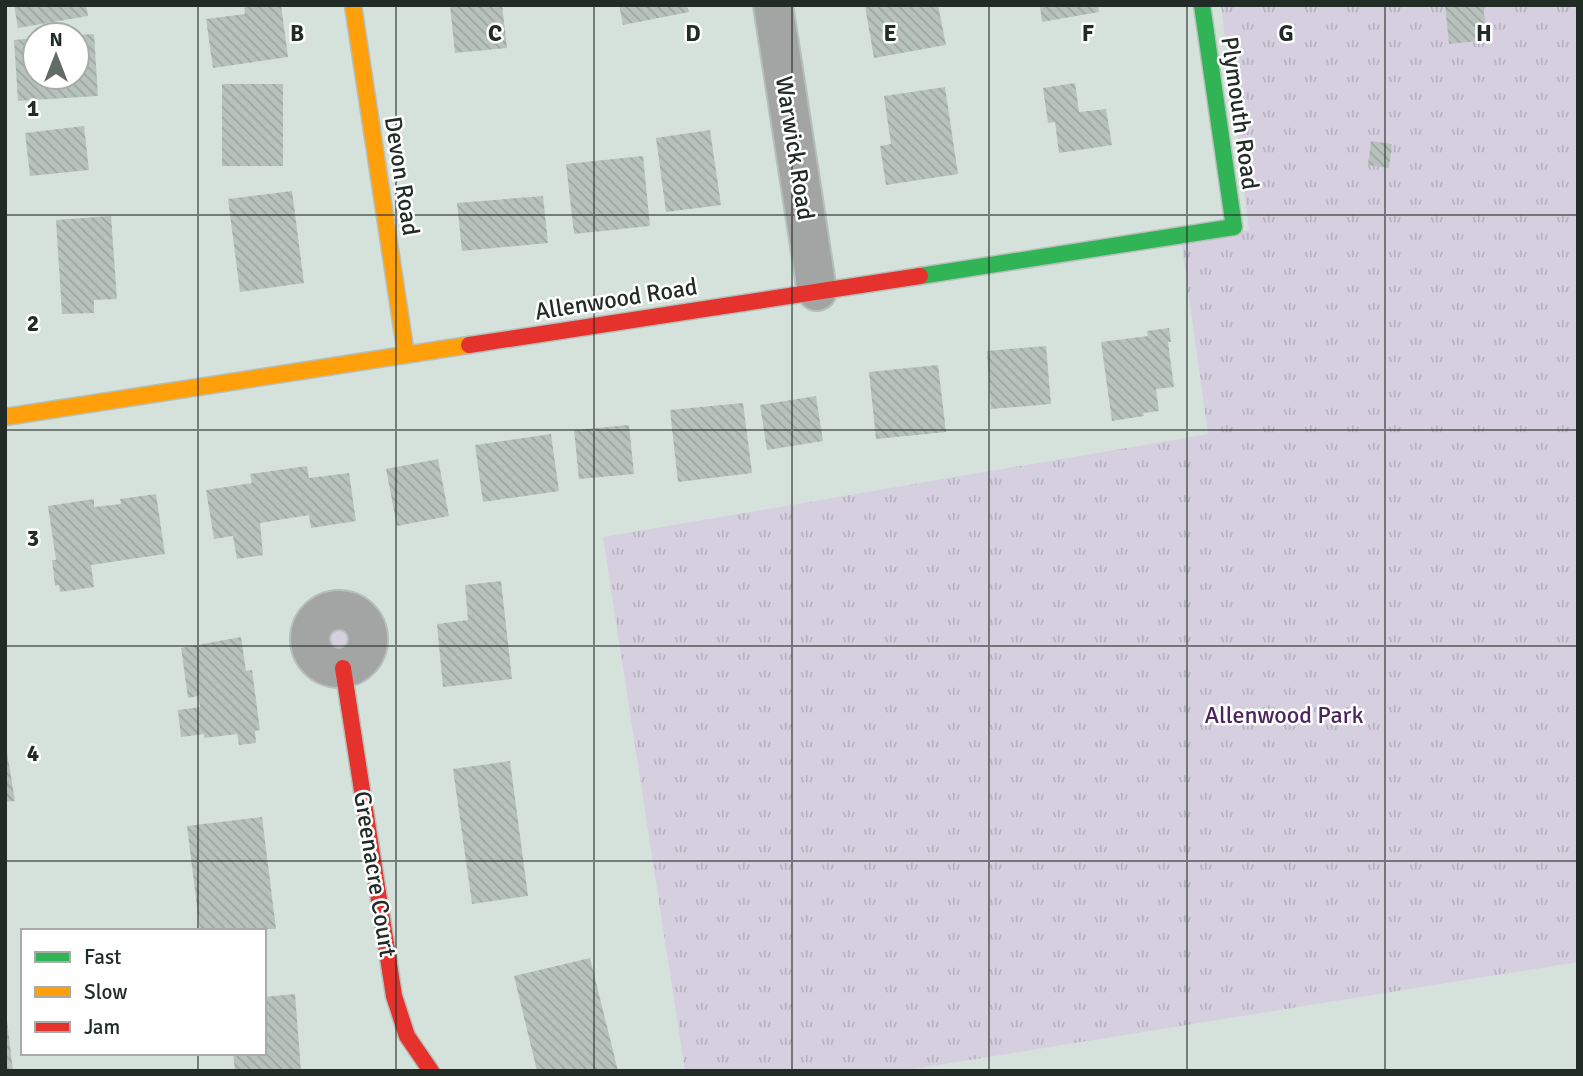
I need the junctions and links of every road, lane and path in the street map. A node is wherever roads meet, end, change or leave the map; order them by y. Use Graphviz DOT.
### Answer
graph roads {
  1 [pos="353,5"];
  2 [pos="773,5"];
  3 [pos="1202,5"];
  4 [pos="1234,227"];
  5 [pos="817,291"];
  6 [pos="406,355"];
  7 [pos="5,417"];
  8 [pos="343,668"];
  9 [pos="431,1071"];
  1 -- 6 [label="street, Devon Road"];
  2 -- 5 [label="street, Warwick Road"];
  3 -- 4 [label="street, Plymouth Road"];
  4 -- 5 [label="street, Allenwood Road"];
  5 -- 6 [label="street, Allenwood Road"];
  6 -- 7 [label="street, Allenwood Road"];
  8 -- 9 [label="street, Greenacre Court"];
}
